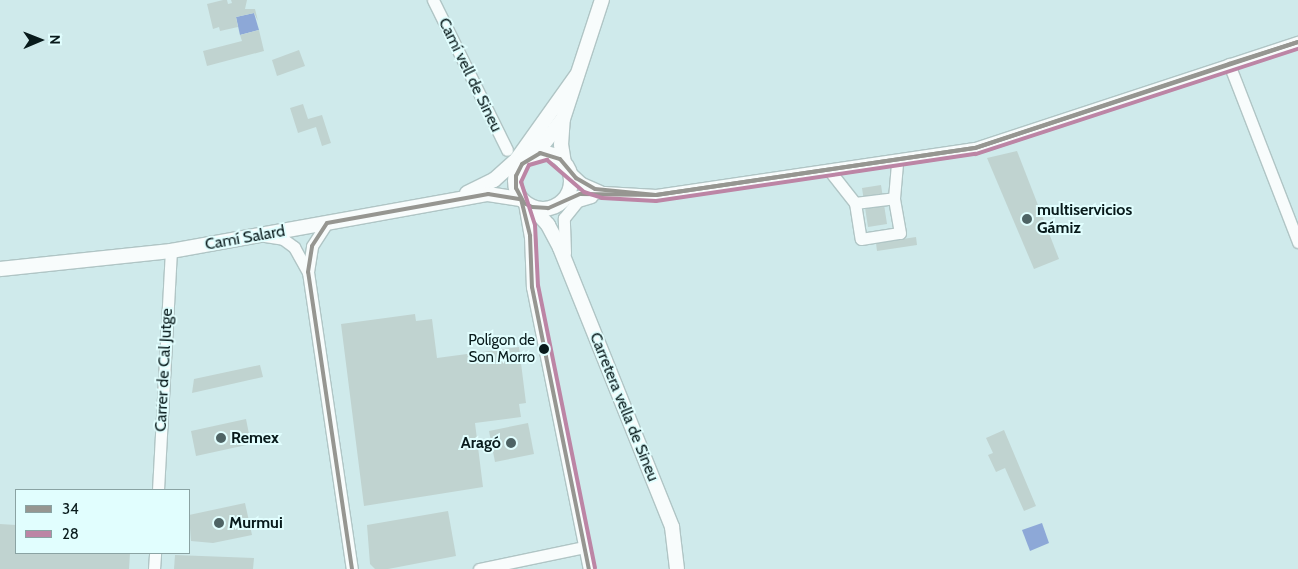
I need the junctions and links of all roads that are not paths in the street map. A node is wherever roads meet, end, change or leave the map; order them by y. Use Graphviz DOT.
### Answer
graph roads {
  1 [pos="432,0"];
  2 [pos="602,0"];
  3 [pos="1298,42"];
  4 [pos="1229,64"];
  5 [pos="577,75"];
  6 [pos="563,119"];
  7 [pos="506,150"];
  8 [pos="535,154"];
  9 [pos="897,160"];
  10 [pos="567,168"];
  11 [pos="829,170"];
  12 [pos="516,176"];
  13 [pos="604,192"];
  14 [pos="618,193"];
  15 [pos="488,194"];
  16 [pos="894,198"];
  17 [pos="564,200"];
  18 [pos="445,202"];
  19 [pos="526,203"];
  20 [pos="855,203"];
  21 [pos="327,223"];
  22 [pos="258,235"];
  23 [pos="1298,242"];
  24 [pos="560,248"];
  25 [pos="172,251"];
  26 [pos="567,265"];
  27 [pos="0,268"];
  28 [pos="308,272"];
  29 [pos="158,489"];
  30 [pos="584,547"];
  31 [pos="155,554"];
  32 [pos="154,569"];
  33 [pos="352,569"];
  34 [pos="480,569"];
  35 [pos="588,569"];
  36 [pos="677,569"];
  1 -- 7 [label="street, Camí vell de Sineu"];
  2 -- 5 [label="main road"];
  3 -- 4 [label="street"];
  4 -- 9 [label="street"];
  4 -- 23 [label="street"];
  5 -- 6 [label="main road"];
  5 -- 18 [label="main road"];
  6 -- 8 [label="main road"];
  6 -- 10 [label="main road"];
  8 -- 10 [label="main road"];
  8 -- 12 [label="main road"];
  9 -- 11 [label="street"];
  9 -- 16 [label="street"];
  10 -- 13 [label="street"];
  10 -- 17 [label="main road"];
  11 -- 14 [label="street"];
  11 -- 20 [label="street"];
  12 -- 15 [label="main road, Camí Salard"];
  12 -- 19 [label="main road"];
  13 -- 14 [label="street"];
  13 -- 17 [label="street"];
  14 -- 26 [label="street"];
  15 -- 18 [label="main road, Camí Salard"];
  15 -- 19 [label="main road, Camí Salard"];
  16 -- 20 [label="street"];
  16 -- 20 [label="street"];
  17 -- 19 [label="main road"];
  17 -- 24 [label="main road, Carretera vella de Sineu"];
  18 -- 21 [label="main road, Camí Salard"];
  19 -- 24 [label="main road, Carretera vella de Sineu"];
  19 -- 30 [label="street"];
  21 -- 22 [label="main road, Camí Salard"];
  21 -- 28 [label="street"];
  22 -- 25 [label="main road, Camí Salard"];
  22 -- 28 [label="street"];
  24 -- 26 [label="main road, Carretera vella de Sineu"];
  25 -- 27 [label="main road, Camí Salard"];
  25 -- 29 [label="street, Carrer de Cal Jutge"];
  26 -- 36 [label="main road, Carretera vella de Sineu"];
  28 -- 33 [label="street"];
  30 -- 34 [label="street"];
  30 -- 35 [label="street"];
  31 -- 32 [label="street"];
}
